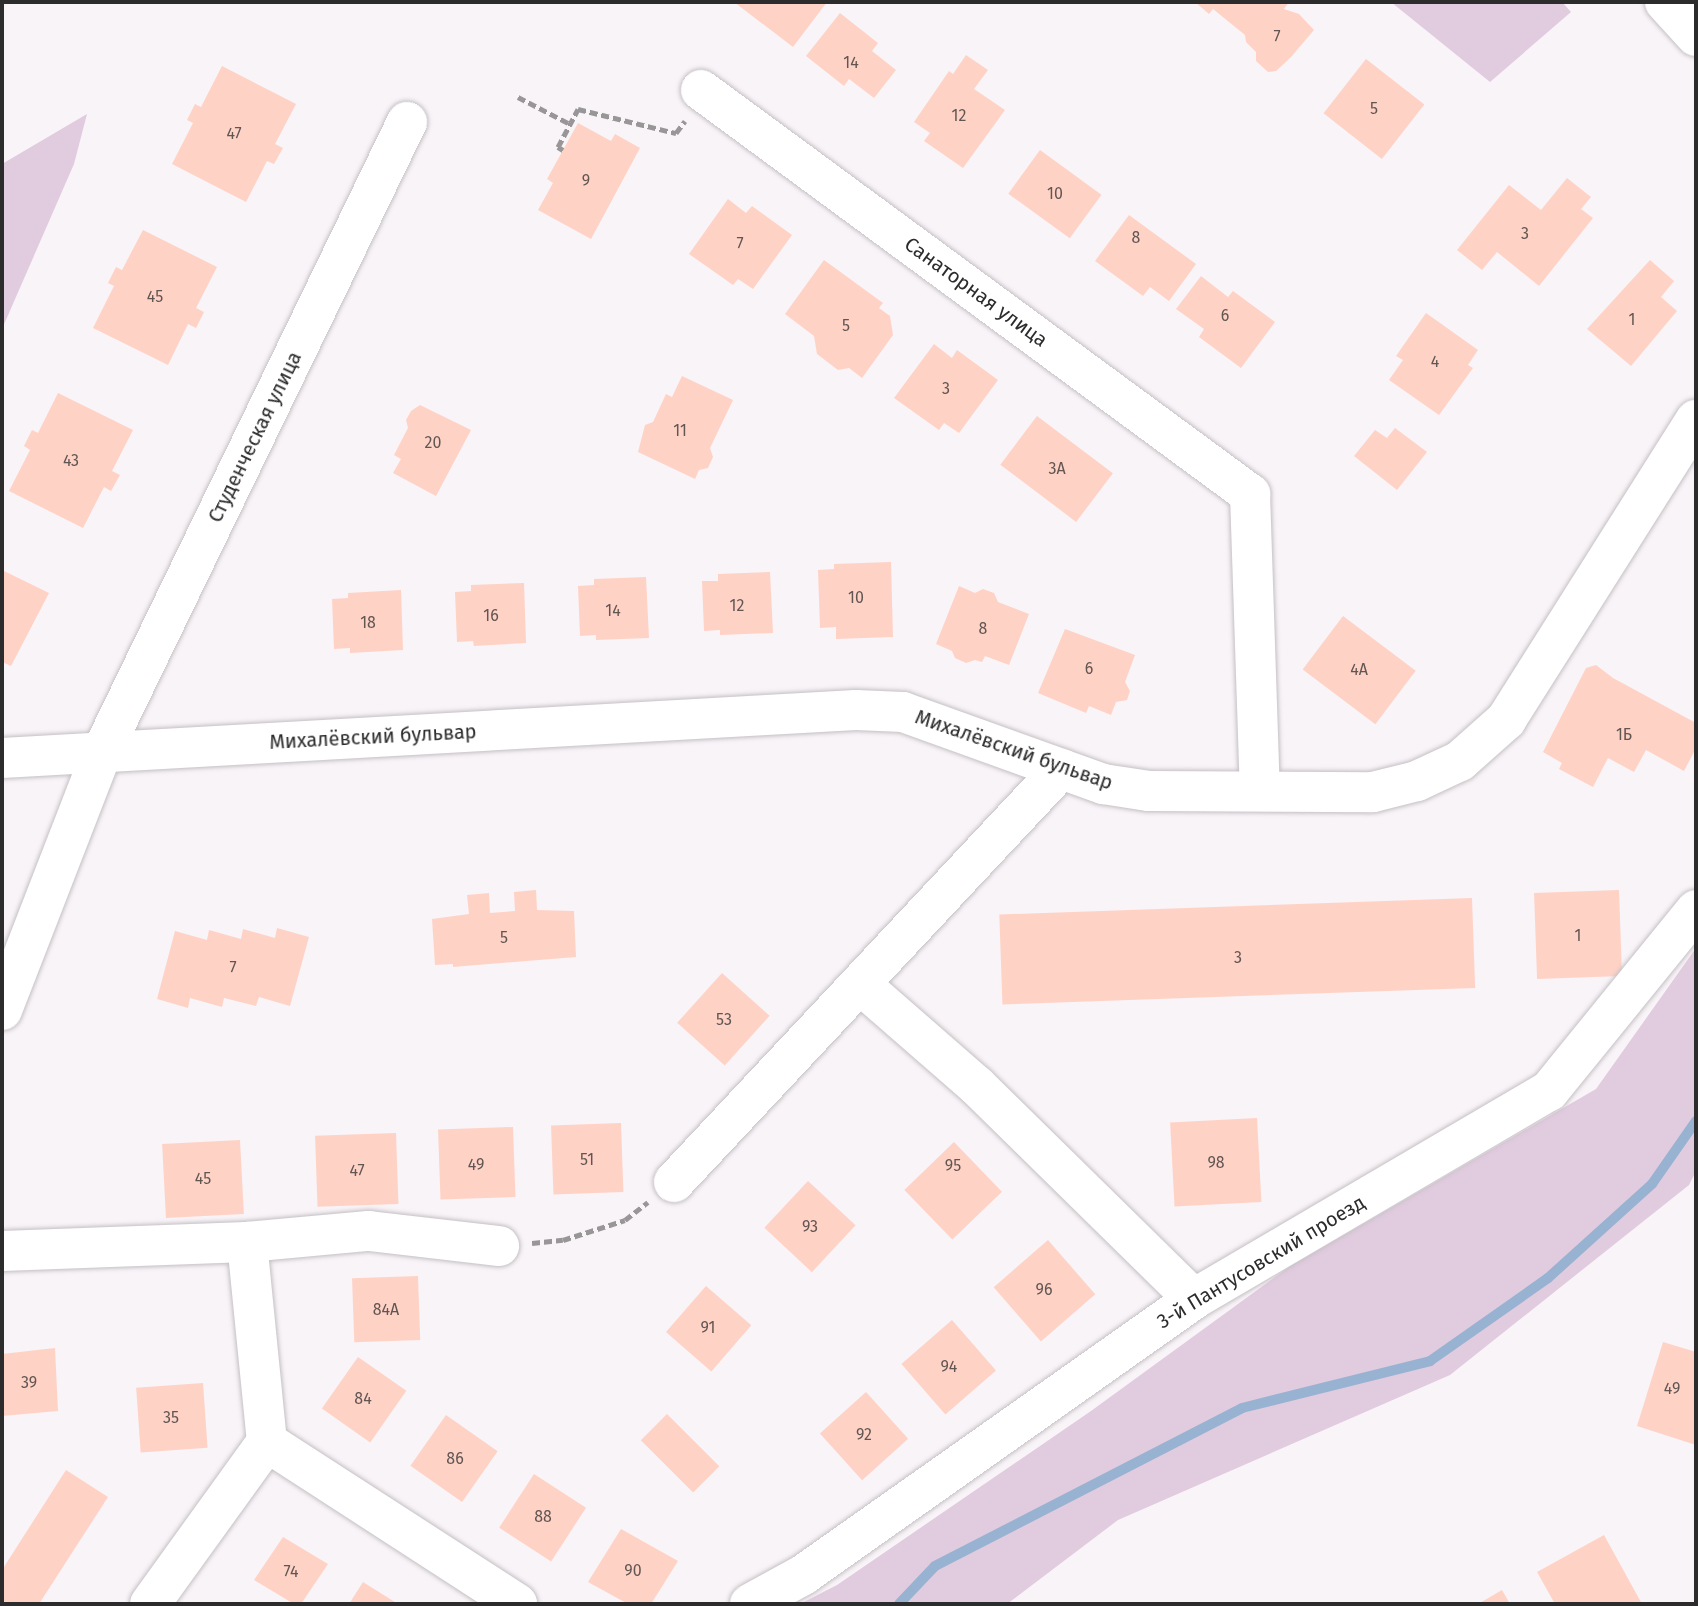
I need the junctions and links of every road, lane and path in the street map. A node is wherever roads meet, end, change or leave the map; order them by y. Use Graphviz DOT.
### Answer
graph roads {
  1 [pos="1665,2"];
  2 [pos="1696,36"];
  3 [pos="518,97"];
  4 [pos="693,105"];
  5 [pos="407,122"];
  6 [pos="570,124"];
  7 [pos="563,150"];
  8 [pos="1696,420"];
  9 [pos="102,752"];
  10 [pos="2,758"];
  11 [pos="1061,769"];
  12 [pos="1260,791"];
  13 [pos="1696,910"];
  14 [pos="860,984"];
  15 [pos="2,1010"];
  16 [pos="674,1182"];
  17 [pos="247,1242"];
  18 [pos="499,1246"];
  19 [pos="2,1251"];
  20 [pos="1194,1299"];
  21 [pos="267,1442"];
  22 [pos="150,1604"];
  23 [pos="517,1604"];
  24 [pos="750,1604"];
  1 -- 2 [label="street"];
  3 -- 6 [label="path"];
  4 -- 6 [label="path"];
  4 -- 12 [label="street, Санаторная улица"];
  5 -- 9 [label="street, Студенческая улица"];
  6 -- 7 [label="path"];
  8 -- 12 [label="street, Михалёвский бульвар"];
  9 -- 10 [label="street, Михалёвский бульвар"];
  9 -- 11 [label="street, Михалёвский бульвар"];
  9 -- 15 [label="street, Студенческая улица"];
  11 -- 12 [label="street, Михалёвский бульвар"];
  11 -- 14 [label="street"];
  13 -- 20 [label="street, 3-й Пантусовский проезд"];
  14 -- 16 [label="street"];
  14 -- 20 [label="street"];
  16 -- 18 [label="path"];
  17 -- 18 [label="street"];
  17 -- 19 [label="street"];
  17 -- 21 [label="street"];
  20 -- 24 [label="street, 3-й Пантусовский проезд"];
  21 -- 22 [label="street"];
  21 -- 23 [label="street"];
}
